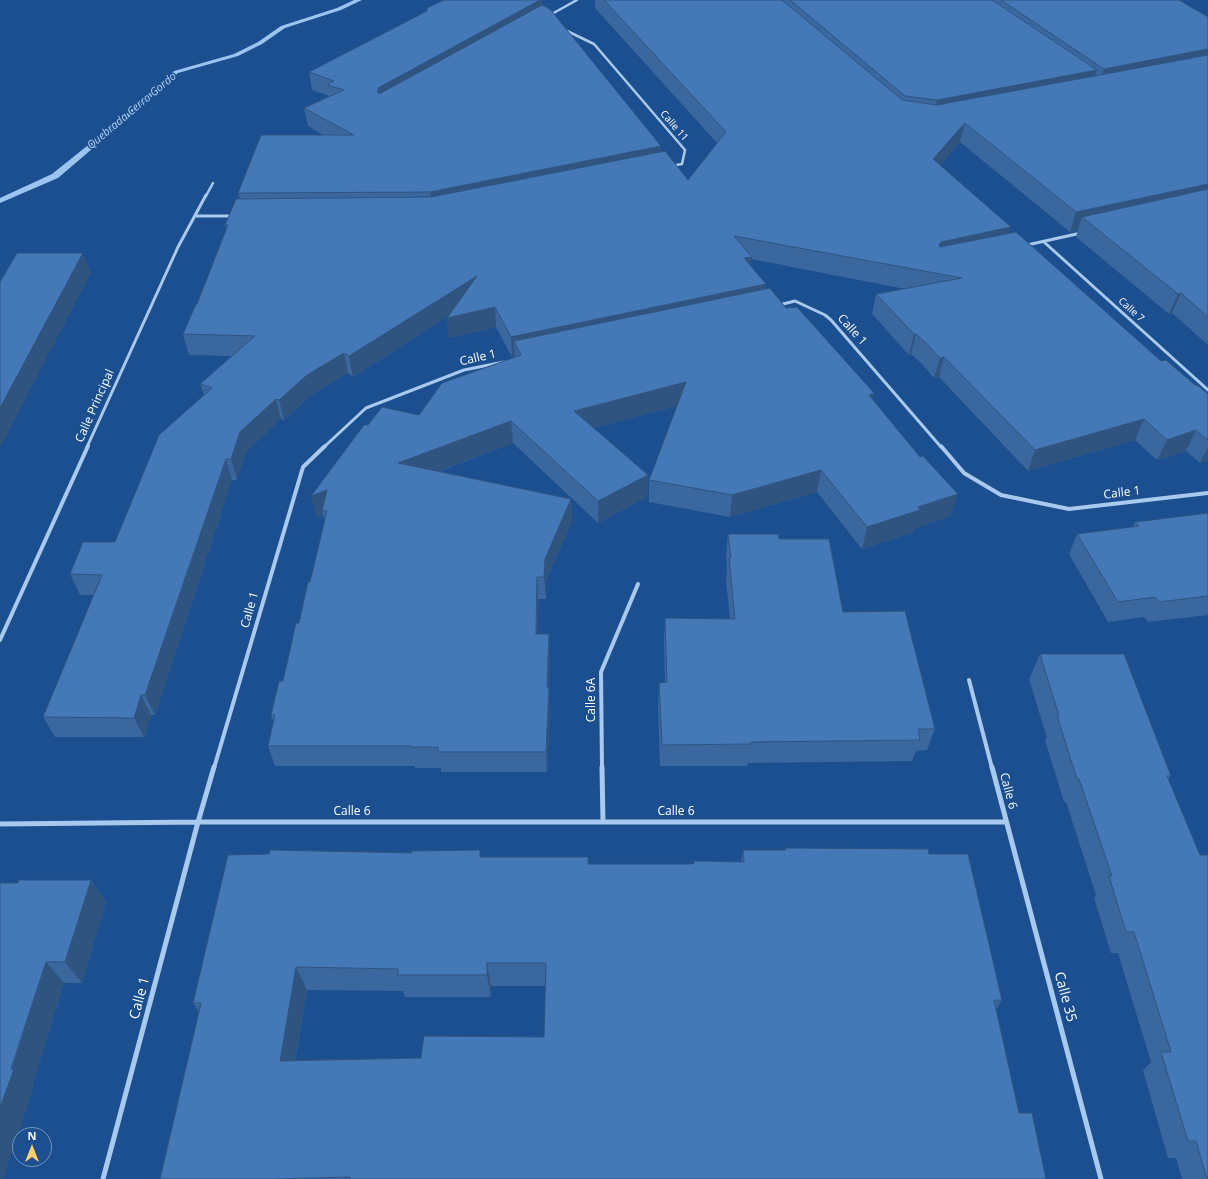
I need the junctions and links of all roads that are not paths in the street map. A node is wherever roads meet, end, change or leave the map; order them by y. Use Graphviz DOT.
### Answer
graph roads {
  1 [pos="577,0"];
  2 [pos="543,19"];
  3 [pos="562,28"];
  4 [pos="666,167"];
  5 [pos="213,183"];
  6 [pos="195,216"];
  7 [pos="234,216"];
  8 [pos="1083,233"];
  9 [pos="1044,242"];
  10 [pos="1021,247"];
  11 [pos="772,306"];
  12 [pos="510,360"];
  13 [pos="1208,390"];
  14 [pos="1208,493"];
  15 [pos="638,584"];
  16 [pos="0,640"];
  17 [pos="969,680"];
  18 [pos="198,822"];
  19 [pos="602,822"];
  20 [pos="1006,822"];
  21 [pos="0,824"];
  22 [pos="103,1179"];
  23 [pos="1102,1179"];
  1 -- 2 [label="street"];
  3 -- 4 [label="street, Calle 11"];
  5 -- 6 [label="street, Calle Principal"];
  6 -- 7 [label="street"];
  6 -- 16 [label="street, Calle Principal"];
  8 -- 9 [label="street"];
  9 -- 10 [label="street"];
  9 -- 13 [label="street, Calle 7"];
  11 -- 14 [label="street, Calle 1"];
  12 -- 18 [label="street, Calle 1"];
  15 -- 19 [label="street, Calle 6A"];
  17 -- 20 [label="street, Calle 6"];
  18 -- 19 [label="street, Calle 6"];
  18 -- 21 [label="street"];
  18 -- 22 [label="street, Calle 1"];
  19 -- 20 [label="street, Calle 6"];
  20 -- 23 [label="street, Calle 35"];
}
